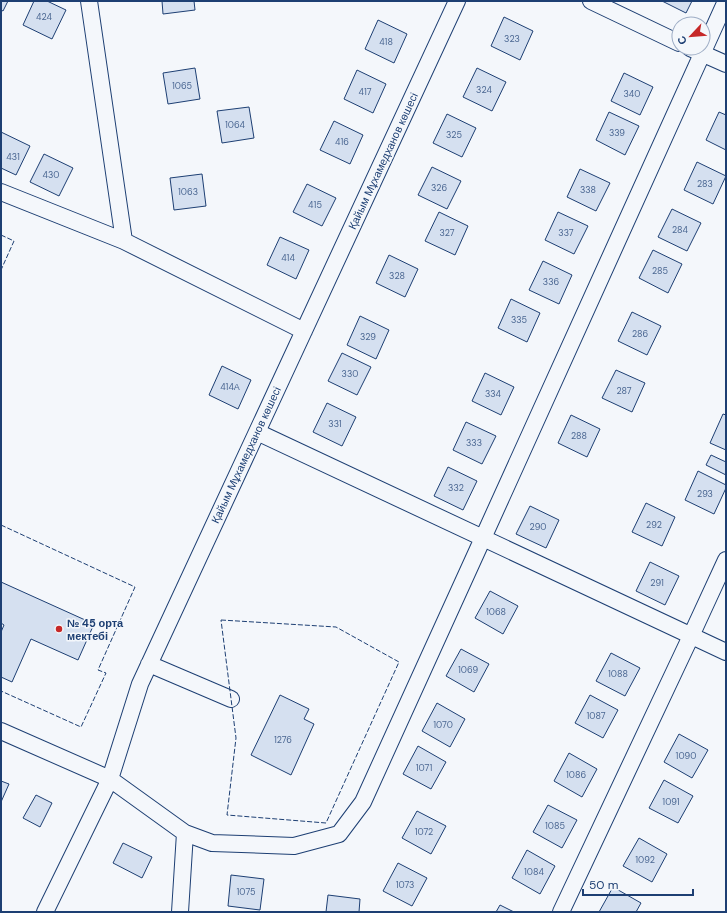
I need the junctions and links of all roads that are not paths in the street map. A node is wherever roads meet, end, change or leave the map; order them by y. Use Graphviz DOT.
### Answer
graph roads {
  1 [pos="89,1"];
  2 [pos="457,1"];
  3 [pos="591,1"];
  4 [pos="726,1"];
  5 [pos="711,26"];
  6 [pos="671,39"];
  7 [pos="694,56"];
  8 [pos="708,56"];
  9 [pos="726,64"];
  10 [pos="1,192"];
  11 [pos="124,241"];
  12 [pos="304,331"];
  13 [pos="257,432"];
  14 [pos="483,538"];
  15 [pos="726,560"];
  16 [pos="691,636"];
  17 [pos="726,652"];
  18 [pos="149,664"];
  19 [pos="232,699"];
  20 [pos="1,732"];
  21 [pos="110,779"];
  22 [pos="185,833"];
  23 [pos="45,912"];
  24 [pos="180,912"];
  25 [pos="561,912"];
  1 -- 11 [label="street"];
  2 -- 12 [label="street, Қайым Мұхамедханов көшесі"];
  3 -- 6 [label="street"];
  4 -- 5 [label="street"];
  7 -- 14 [label="street"];
  8 -- 9 [label="street"];
  10 -- 11 [label="street"];
  11 -- 12 [label="street"];
  12 -- 13 [label="street, Қайым Мұхамедханов көшесі"];
  13 -- 14 [label="street"];
  13 -- 18 [label="street, Қайым Мұхамедханов көшесі"];
  14 -- 16 [label="street"];
  14 -- 22 [label="street"];
  15 -- 16 [label="street"];
  16 -- 17 [label="street"];
  16 -- 25 [label="street"];
  18 -- 19 [label="street"];
  18 -- 21 [label="street, Қайым Мұхамедханов көшесі"];
  20 -- 21 [label="street"];
  21 -- 22 [label="street"];
  21 -- 23 [label="street, Қайым Мұхамедханов көшесі"];
  22 -- 24 [label="street"];
}
